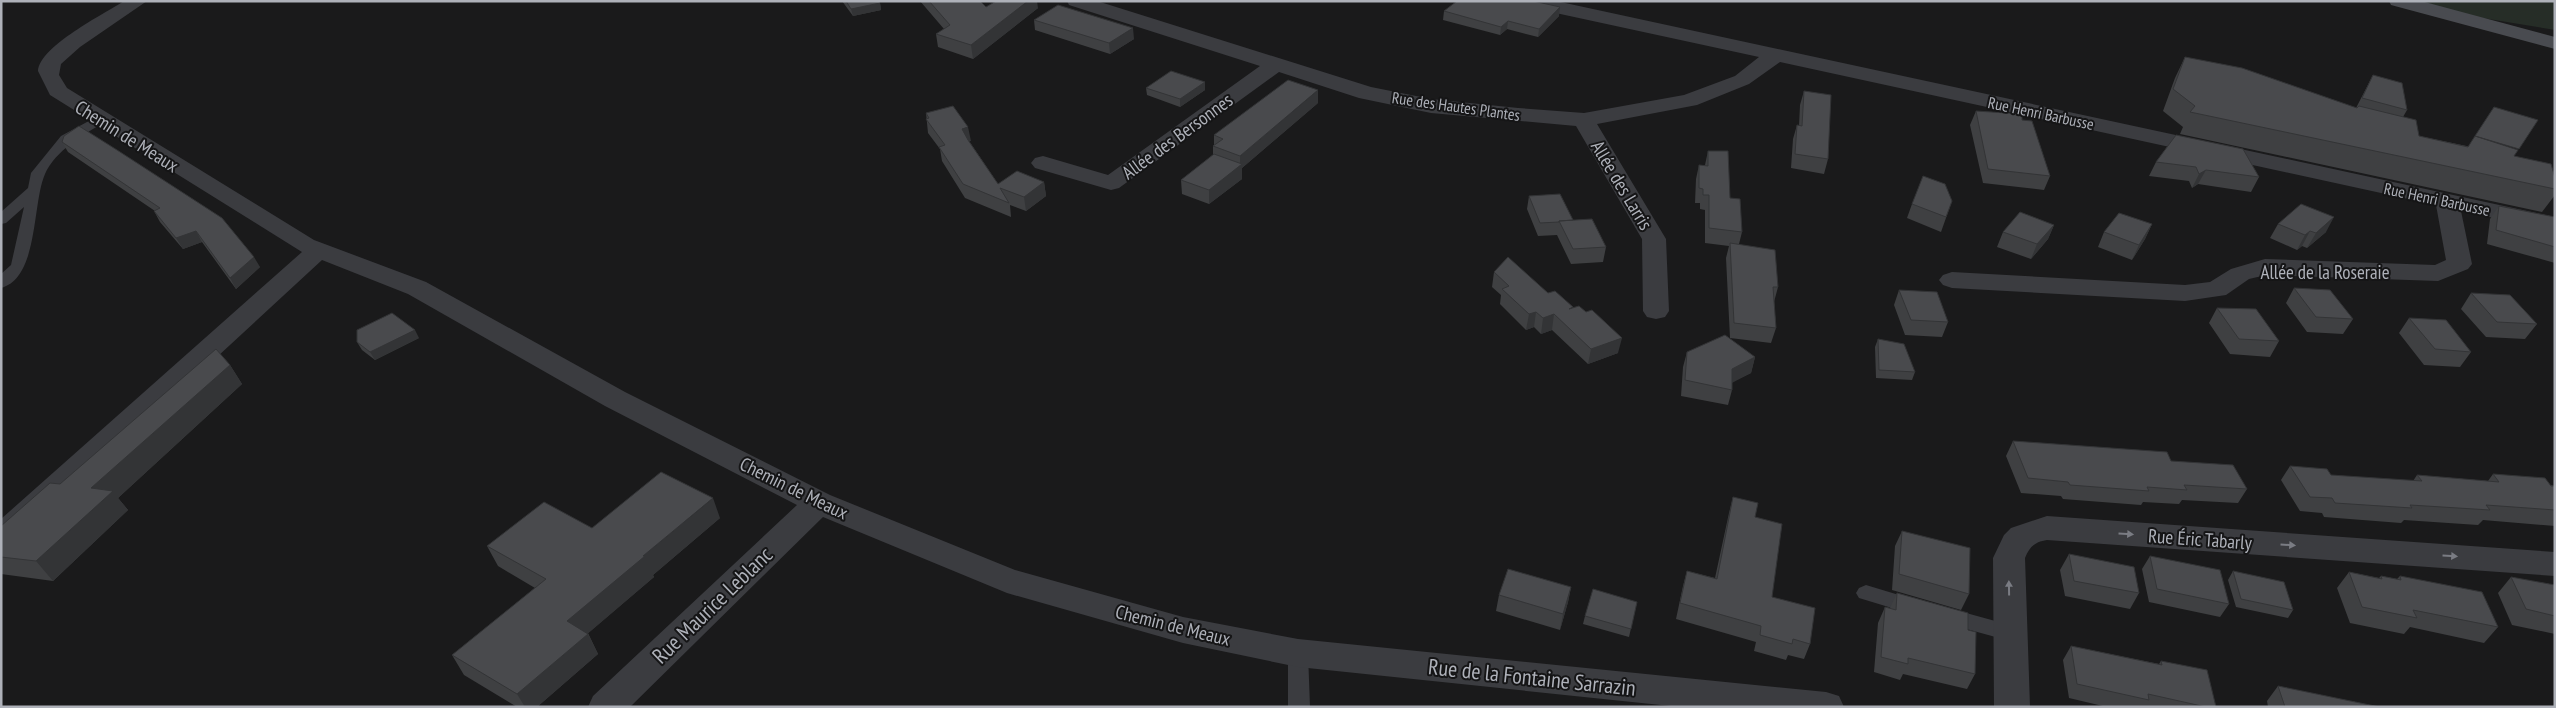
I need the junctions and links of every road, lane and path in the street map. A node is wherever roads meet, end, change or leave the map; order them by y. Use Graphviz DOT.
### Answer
graph roads {
  1 [pos="138,1"];
  2 [pos="1076,1"];
  3 [pos="1528,1"];
  4 [pos="2398,1"];
  5 [pos="2555,43"];
  6 [pos="1776,55"];
  7 [pos="1276,64"];
  8 [pos="100,119"];
  9 [pos="1584,120"];
  10 [pos="1043,163"];
  11 [pos="34,190"];
  12 [pos="2448,202"];
  13 [pos="1,220"];
  14 [pos="2555,224"];
  15 [pos="318,251"];
  16 [pos="1952,280"];
  17 [pos="1,284"];
  18 [pos="1656,311"];
  19 [pos="819,503"];
  20 [pos="1,538"];
  21 [pos="2555,564"];
  22 [pos="1866,593"];
  23 [pos="2010,633"];
  24 [pos="1298,653"];
  25 [pos="606,707"];
  26 [pos="1299,707"];
  27 [pos="1826,707"];
  28 [pos="2012,707"];
  1 -- 8 [label="street, Chemin de Meaux"];
  2 -- 7 [label="street, Rue des Hautes Plantes"];
  3 -- 6 [label="street, Rue Henri Barbusse"];
  4 -- 5 [label="main road"];
  6 -- 9 [label="street, Rue des Hautes Plantes"];
  6 -- 12 [label="street, Rue Henri Barbusse"];
  7 -- 9 [label="street, Rue des Hautes Plantes"];
  7 -- 10 [label="street, Allée des Bersonnes"];
  8 -- 11 [label="lane"];
  8 -- 15 [label="street, Chemin de Meaux"];
  9 -- 18 [label="street, Allée des Larris"];
  11 -- 13 [label="lane"];
  11 -- 17 [label="lane"];
  12 -- 14 [label="street, Rue Henri Barbusse"];
  12 -- 16 [label="street, Allée de la Roseraie"];
  15 -- 19 [label="street, Chemin de Meaux"];
  15 -- 20 [label="street"];
  19 -- 24 [label="street, Chemin de Meaux"];
  19 -- 25 [label="street, Rue Maurice Leblanc"];
  23 -- 21 [label="street, Rue Éric Tabarly, one-way"];
  22 -- 23 [label="lane"];
  23 -- 28 [label="street, Rue Éric Tabarly"];
  24 -- 26 [label="lane"];
  24 -- 27 [label="street, Rue de la Fontaine Sarrazin"];
}
